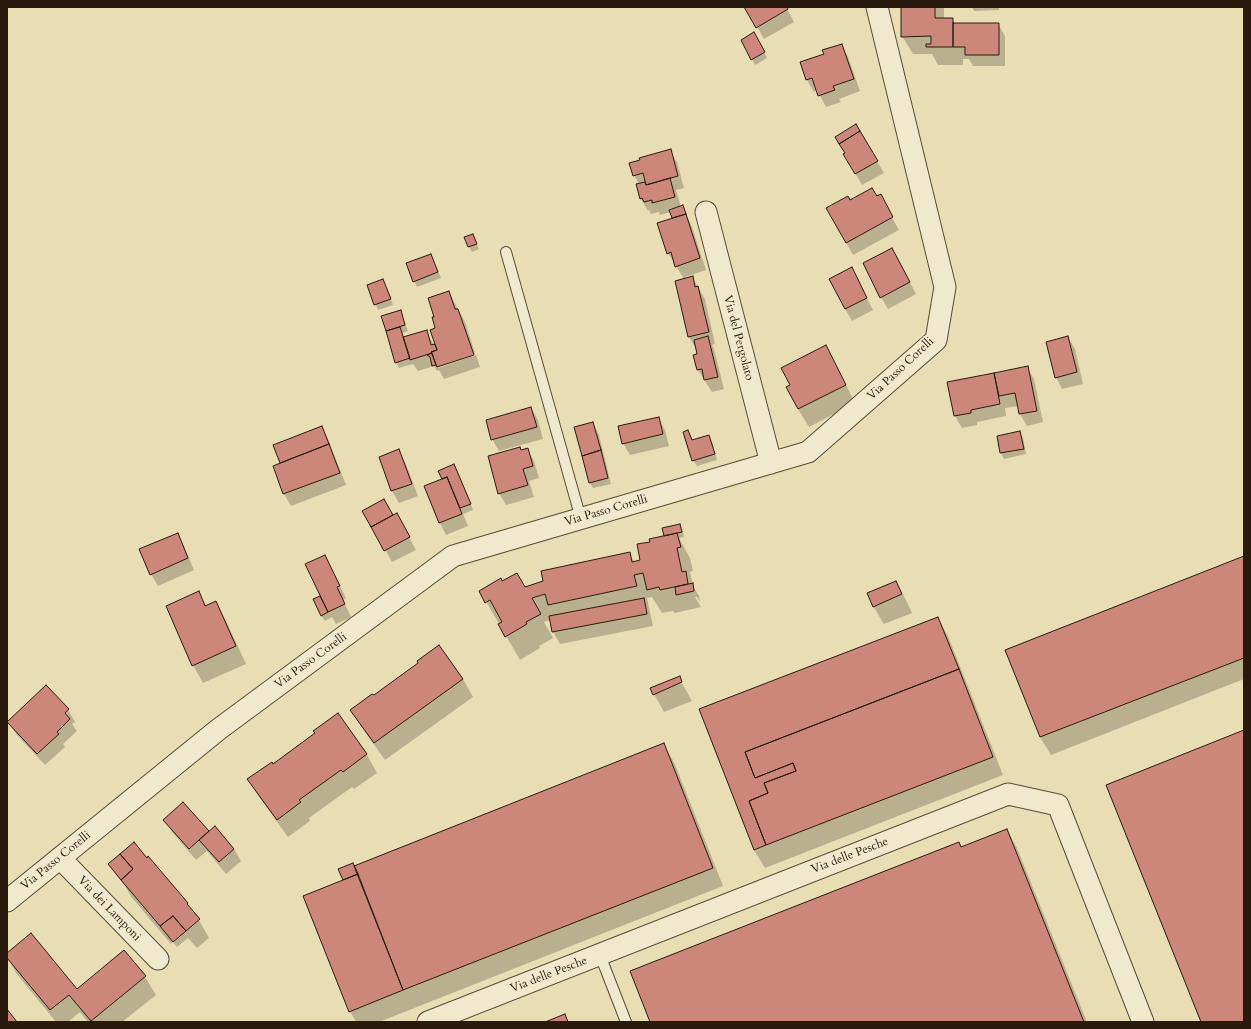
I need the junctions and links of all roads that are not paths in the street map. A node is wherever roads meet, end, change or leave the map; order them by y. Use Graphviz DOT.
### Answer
graph roads {
  1 [pos="877,7"];
  2 [pos="706,212"];
  3 [pos="506,252"];
  4 [pos="771,463"];
  5 [pos="581,518"];
  6 [pos="60,858"];
  7 [pos="7,901"];
  8 [pos="600,955"];
  9 [pos="158,959"];
  10 [pos="428,1022"];
  11 [pos="626,1022"];
  12 [pos="1143,1022"];
  1 -- 4 [label="street, Via Passo Corelli"];
  2 -- 4 [label="street, Via del Pergolato"];
  3 -- 5 [label="lane"];
  4 -- 5 [label="street, Via Passo Corelli"];
  5 -- 6 [label="street, Via Passo Corelli"];
  6 -- 7 [label="street, Via Passo Corelli"];
  6 -- 9 [label="street, Via dei Lamponi"];
  8 -- 10 [label="street, Via delle Pesche"];
  8 -- 11 [label="lane"];
  8 -- 12 [label="street, Via delle Pesche"];
}
